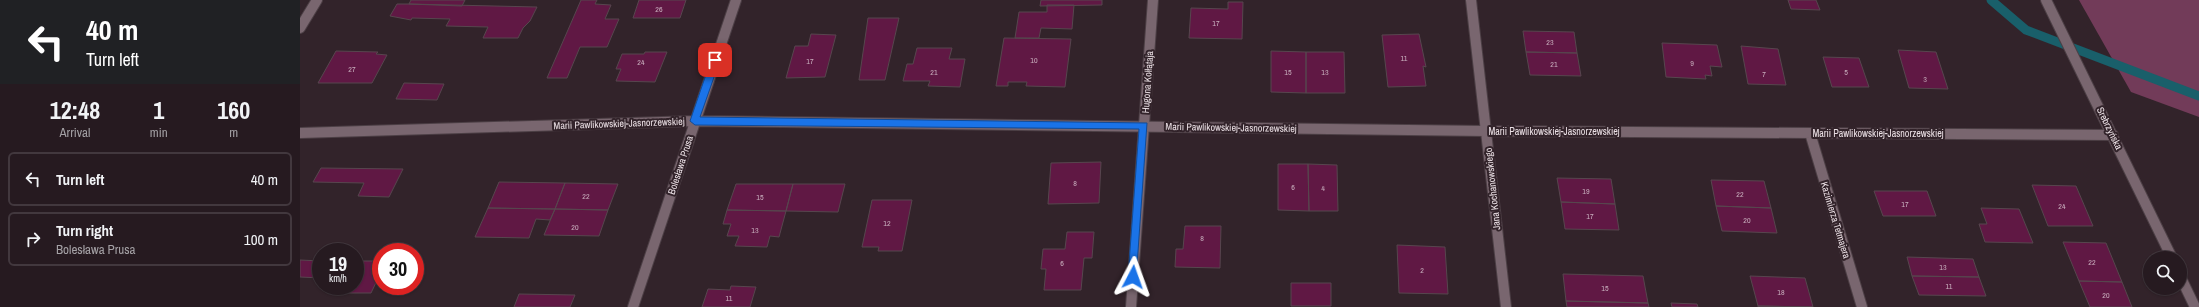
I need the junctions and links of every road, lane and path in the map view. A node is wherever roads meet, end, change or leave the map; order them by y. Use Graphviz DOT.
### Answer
graph roads {
  1 [pos="316,0"];
  2 [pos="736,0"];
  3 [pos="1153,0"];
  4 [pos="1471,0"];
  5 [pos="2046,0"];
  6 [pos="300,28"];
  7 [pos="695,121"];
  8 [pos="1144,125"];
  9 [pos="1486,131"];
  10 [pos="300,133"];
  11 [pos="1810,133"];
  12 [pos="2113,135"];
  13 [pos="2169,251"];
  14 [pos="2187,290"];
  15 [pos="633,307"];
  16 [pos="1131,307"];
  17 [pos="1506,307"];
  18 [pos="1862,307"];
  19 [pos="2195,307"];
  1 -- 6 [label="street"];
  2 -- 7 [label="street, Bolesława Prusa"];
  3 -- 8 [label="street, Hugona Kołłątaja"];
  4 -- 9 [label="street, Jana Kochanowskiego"];
  5 -- 12 [label="street, Srebrzyńska"];
  7 -- 8 [label="street, Marii Pawlikowskiej-Jasnorzewskiej"];
  7 -- 10 [label="street, Marii Pawlikowskiej-Jasnorzewskiej"];
  7 -- 15 [label="street, Bolesława Prusa"];
  8 -- 9 [label="street, Marii Pawlikowskiej-Jasnorzewskiej"];
  8 -- 16 [label="street, Hugona Kołłątaja"];
  9 -- 11 [label="street, Marii Pawlikowskiej-Jasnorzewskiej"];
  9 -- 17 [label="street, Jana Kochanowskiego"];
  11 -- 12 [label="street, Marii Pawlikowskiej-Jasnorzewskiej"];
  11 -- 18 [label="street, Kazimierza Tetmajera"];
  12 -- 13 [label="street, Srebrzyńska"];
  14 -- 19 [label="street"];
}
